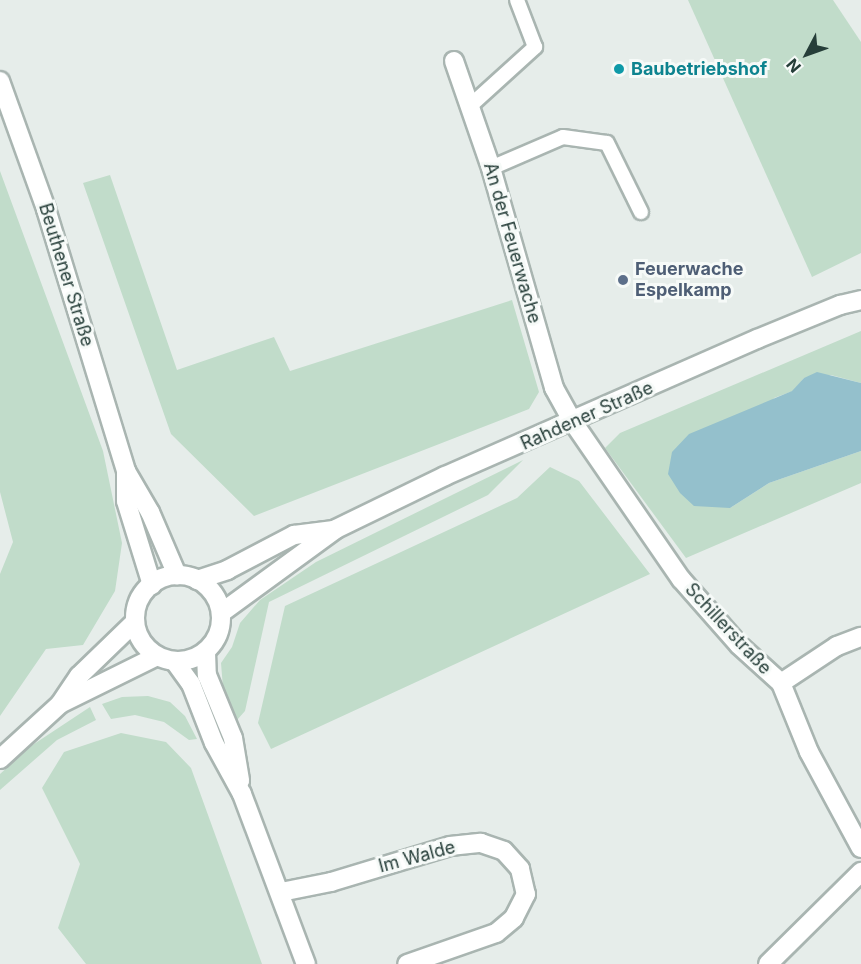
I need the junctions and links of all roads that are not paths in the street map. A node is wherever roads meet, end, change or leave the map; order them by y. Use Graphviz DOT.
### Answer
graph roads {
  1 [pos="517,0"];
  2 [pos="454,62"];
  3 [pos="0,81"];
  4 [pos="470,106"];
  5 [pos="491,168"];
  6 [pos="641,212"];
  7 [pos="861,286"];
  8 [pos="861,300"];
  9 [pos="840,304"];
  10 [pos="573,422"];
  11 [pos="126,471"];
  12 [pos="336,530"];
  13 [pos="177,575"];
  14 [pos="197,580"];
  15 [pos="152,585"];
  16 [pos="221,613"];
  17 [pos="135,622"];
  18 [pos="861,637"];
  19 [pos="206,652"];
  20 [pos="157,656"];
  21 [pos="175,662"];
  22 [pos="781,683"];
  23 [pos="60,704"];
  24 [pos="0,759"];
  25 [pos="242,794"];
  26 [pos="861,848"];
  27 [pos="861,872"];
  28 [pos="281,891"];
  29 [pos="306,964"];
  30 [pos="407,964"];
  31 [pos="768,964"];
  1 -- 4 [label="lane"];
  2 -- 4 [label="street, An der Feuerwache"];
  3 -- 11 [label="street, Beuthener Straße"];
  4 -- 5 [label="street, An der Feuerwache"];
  5 -- 6 [label="lane"];
  5 -- 10 [label="street, An der Feuerwache"];
  7 -- 9 [label="street, Rahdener Straße"];
  8 -- 9 [label="street, Rahdener Straße"];
  9 -- 10 [label="street, Rahdener Straße"];
  10 -- 12 [label="street, Rahdener Straße"];
  10 -- 22 [label="street, Schillerstraße"];
  11 -- 13 [label="street, Beuthener Straße"];
  11 -- 15 [label="street, Beuthener Straße"];
  12 -- 14 [label="street, Rahdener Straße"];
  12 -- 16 [label="street, Rahdener Straße"];
  13 -- 14 [label="street"];
  13 -- 15 [label="street"];
  14 -- 16 [label="street"];
  15 -- 17 [label="street"];
  16 -- 19 [label="street"];
  17 -- 20 [label="street"];
  17 -- 23 [label="street"];
  18 -- 22 [label="street"];
  19 -- 21 [label="street"];
  19 -- 25 [label="street"];
  20 -- 21 [label="street"];
  20 -- 23 [label="street"];
  21 -- 25 [label="street"];
  22 -- 26 [label="street, Schillerstraße"];
  23 -- 24 [label="street"];
  25 -- 28 [label="street"];
  27 -- 31 [label="street"];
  28 -- 29 [label="street"];
  28 -- 30 [label="street, Im Walde"];
}
